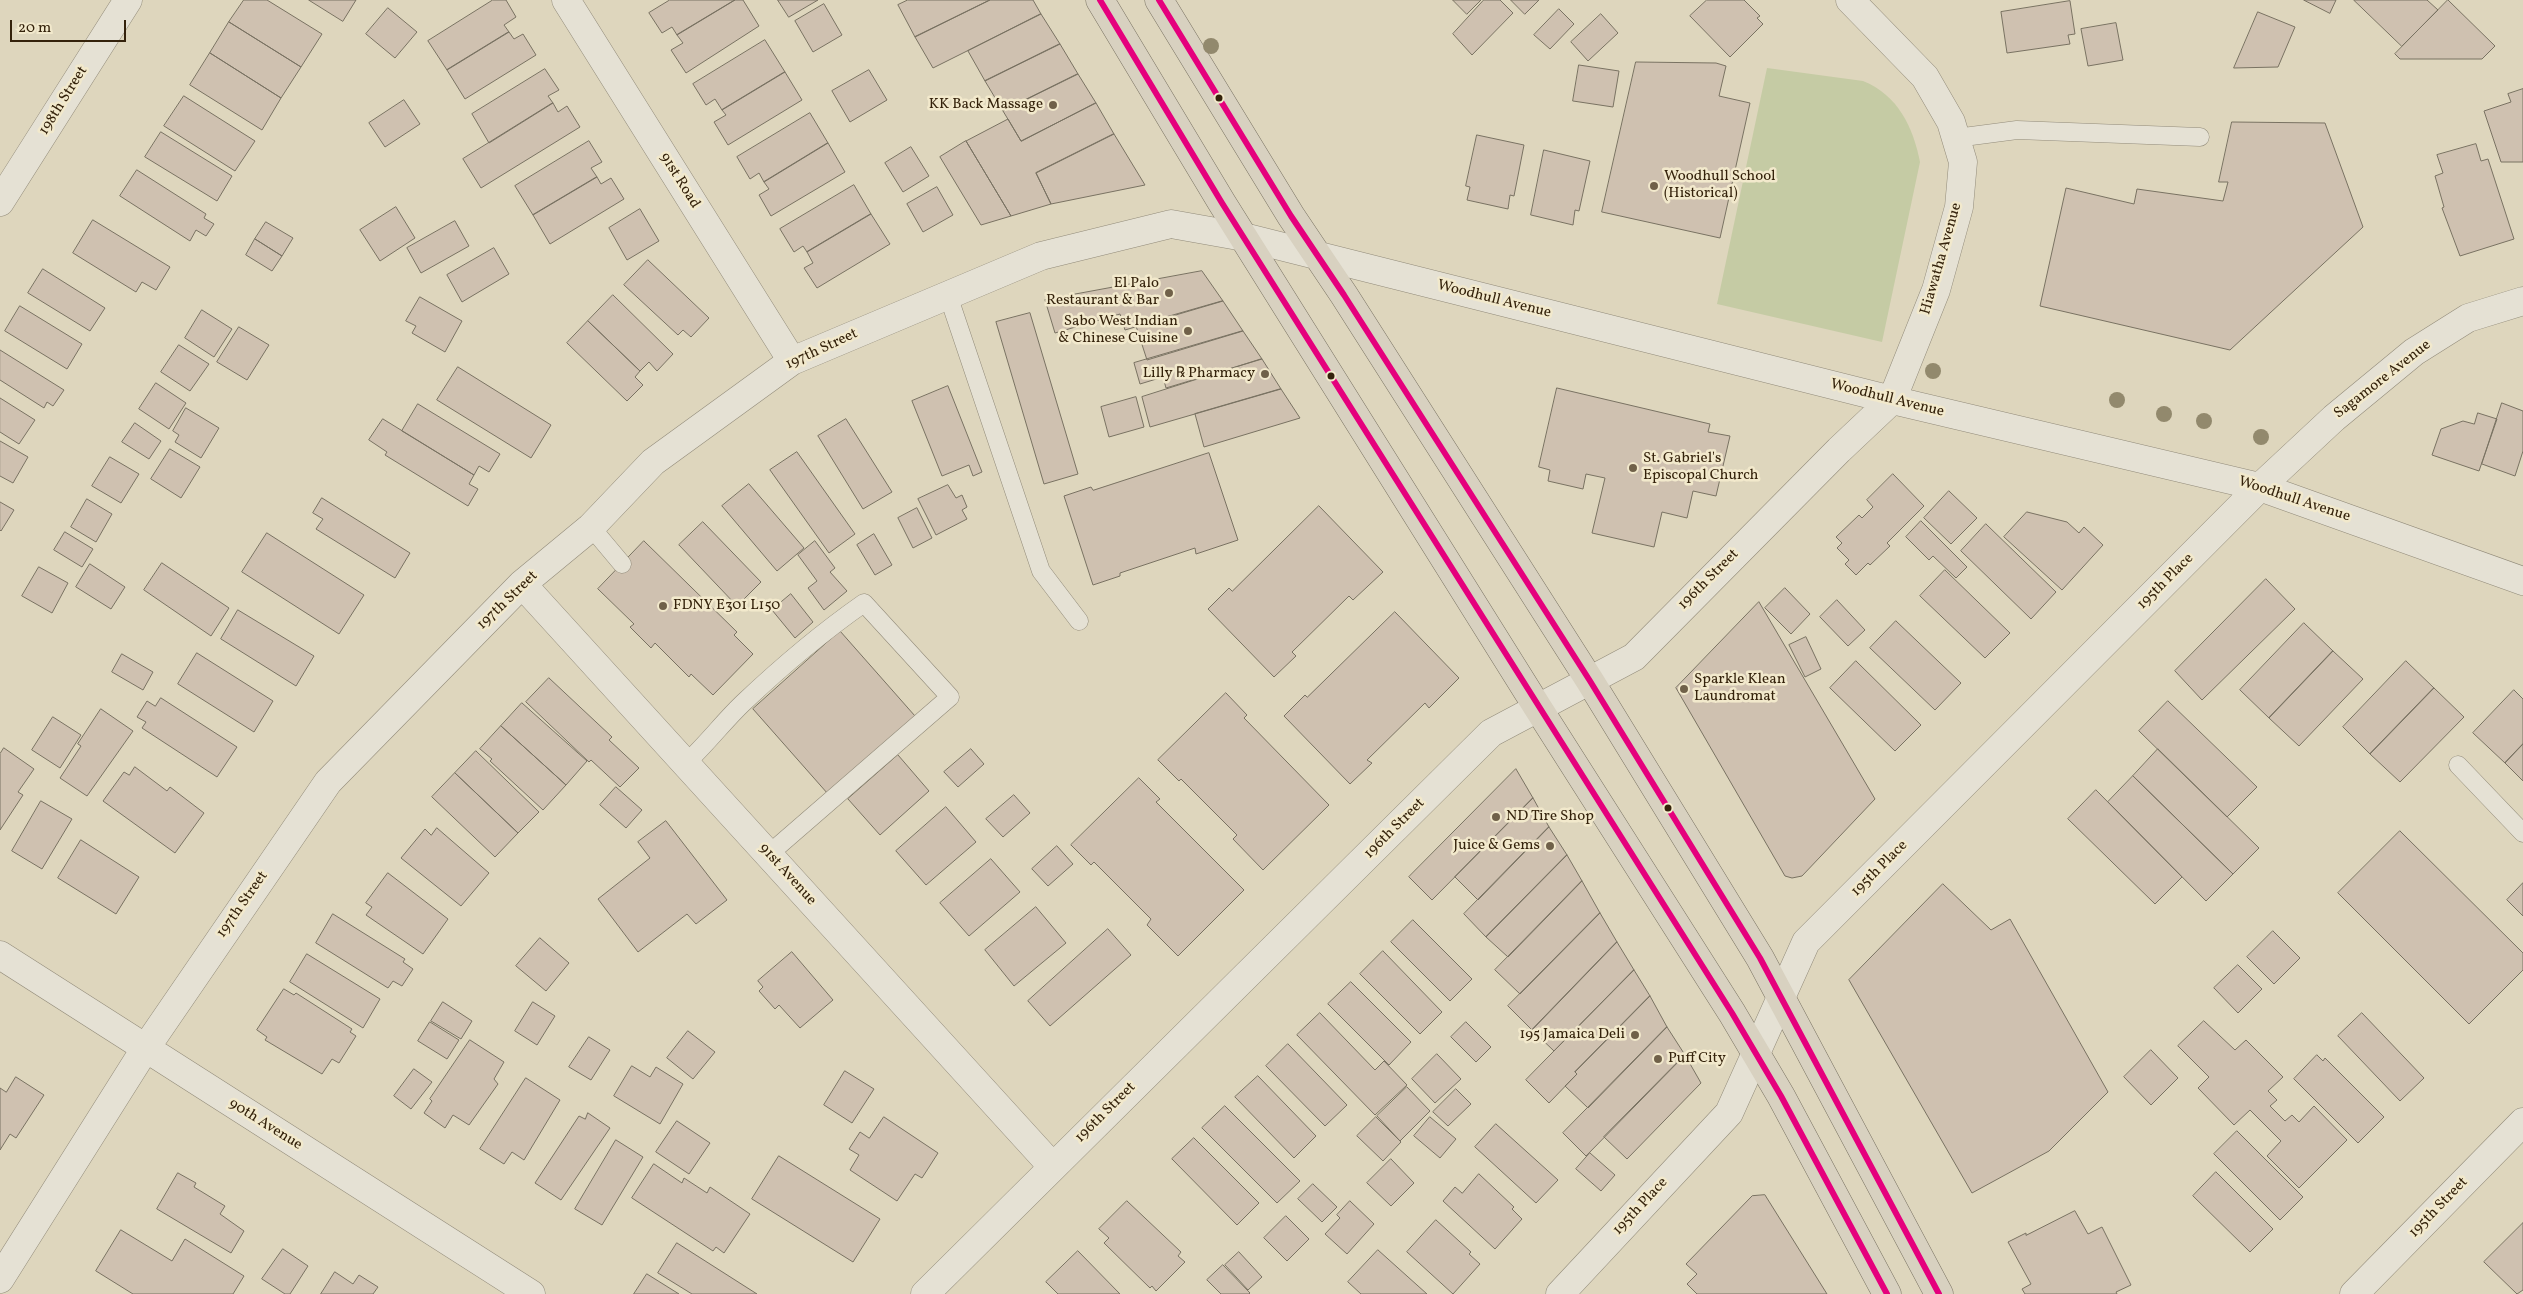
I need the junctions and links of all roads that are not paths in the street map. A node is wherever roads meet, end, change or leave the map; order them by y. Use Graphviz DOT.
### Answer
graph roads {
  1 [pos="128,0"];
  2 [pos="566,0"];
  3 [pos="1100,0"];
  4 [pos="1159,0"];
  5 [pos="1850,0"];
  6 [pos="2200,137"];
  7 [pos="1956,138"];
  8 [pos="0,202"];
  9 [pos="1244,237"];
  10 [pos="1317,255"];
  11 [pos="948,295"];
  12 [pos="2523,301"];
  13 [pos="792,361"];
  14 [pos="1892,400"];
  15 [pos="2260,486"];
  16 [pos="591,527"];
  17 [pos="622,564"];
  18 [pos="2523,581"];
  19 [pos="522,584"];
  20 [pos="1079,621"];
  21 [pos="1590,681"];
  22 [pos="1538,708"];
  23 [pos="686,764"];
  24 [pos="2458,765"];
  25 [pos="2523,834"];
  26 [pos="768,854"];
  27 [pos="0,955"];
  28 [pos="1781,996"];
  29 [pos="145,1048"];
  30 [pos="1755,1053"];
  31 [pos="2523,1122"];
  32 [pos="1052,1166"];
  33 [pos="0,1279"];
  34 [pos="531,1294"];
  35 [pos="925,1294"];
  36 [pos="1560,1294"];
  37 [pos="1886,1294"];
  38 [pos="1939,1294"];
  39 [pos="2354,1294"];
  1 -- 8 [label="street, 198th Street"];
  2 -- 13 [label="street, 91st Road"];
  3 -- 9 [label="main road"];
  4 -- 10 [label="main road"];
  5 -- 7 [label="street, Hiawatha Avenue"];
  6 -- 7 [label="lane"];
  7 -- 14 [label="street, Hiawatha Avenue"];
  9 -- 10 [label="street, Woodhull Avenue"];
  9 -- 11 [label="street, 197th Street"];
  9 -- 22 [label="main road"];
  10 -- 14 [label="street, Woodhull Avenue"];
  10 -- 21 [label="main road"];
  11 -- 13 [label="street, 197th Street"];
  11 -- 20 [label="lane"];
  12 -- 15 [label="street, Sagamore Avenue"];
  13 -- 16 [label="street, 197th Street"];
  14 -- 15 [label="street, Woodhull Avenue"];
  14 -- 21 [label="street, 196th Street"];
  15 -- 18 [label="street, Woodhull Avenue"];
  15 -- 28 [label="street, 195th Place"];
  16 -- 17 [label="lane"];
  16 -- 19 [label="street, 197th Street"];
  19 -- 23 [label="street, 91st Avenue"];
  19 -- 29 [label="street, 197th Street"];
  21 -- 22 [label="street, 196th Street"];
  21 -- 28 [label="main road"];
  22 -- 30 [label="main road"];
  22 -- 32 [label="street, 196th Street"];
  23 -- 26 [label="street, 91st Avenue"];
  23 -- 26 [label="lane"];
  24 -- 25 [label="lane"];
  26 -- 32 [label="street, 91st Avenue"];
  27 -- 29 [label="street, 90th Avenue"];
  28 -- 30 [label="street, 195th Place"];
  28 -- 38 [label="main road"];
  29 -- 33 [label="street, 197th Street"];
  29 -- 34 [label="street, 90th Avenue"];
  30 -- 36 [label="street, 195th Place"];
  30 -- 37 [label="main road"];
  31 -- 39 [label="street, 195th Street"];
  32 -- 35 [label="street, 196th Street"];
}
